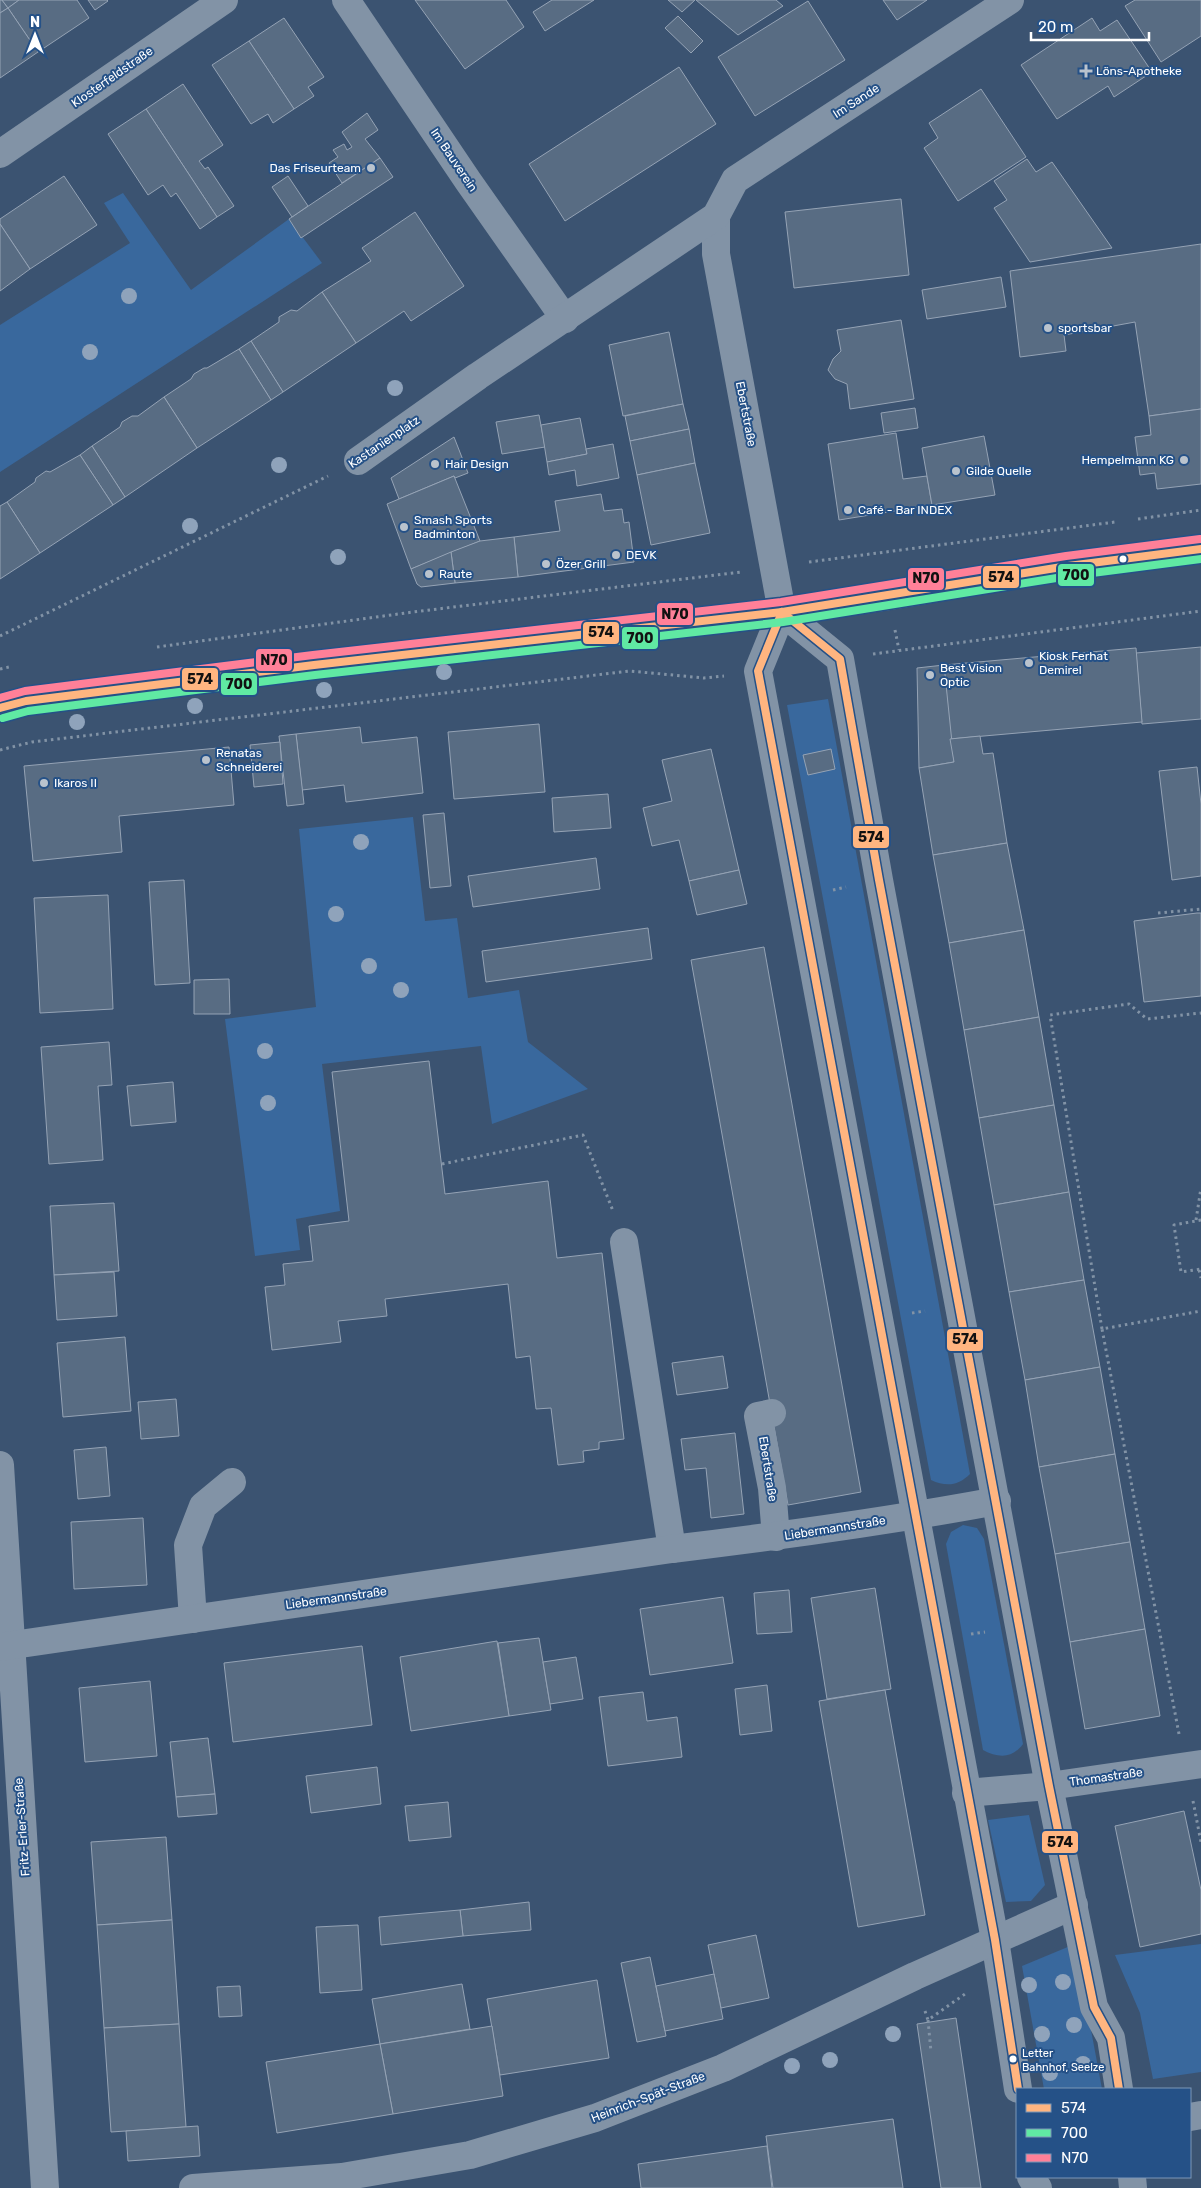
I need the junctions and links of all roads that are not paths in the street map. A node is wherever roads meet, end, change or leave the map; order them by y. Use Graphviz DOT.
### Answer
graph roads {
  1 [pos="224,0"];
  2 [pos="346,0"];
  3 [pos="1010,0"];
  4 [pos="0,154"];
  5 [pos="716,216"];
  6 [pos="565,318"];
  7 [pos="358,462"];
  8 [pos="1201,550"];
  9 [pos="782,612"];
  10 [pos="0,708"];
  11 [pos="624,1242"];
  12 [pos="772,1413"];
  13 [pos="0,1465"];
  14 [pos="232,1482"];
  15 [pos="997,1500"];
  16 [pos="916,1516"];
  17 [pos="776,1537"];
  18 [pos="672,1549"];
  19 [pos="193,1619"];
  20 [pos="6,1646"];
  21 [pos="1193,1765"];
  22 [pos="1049,1786"];
  23 [pos="966,1793"];
  24 [pos="1074,1905"];
  25 [pos="995,1940"];
  26 [pos="1018,2088"];
  27 [pos="1119,2088"];
  28 [pos="45,2188"];
  29 [pos="192,2188"];
  1 -- 4 [label="street, Klosterfeldstraße"];
  2 -- 6 [label="street, Im Bauverein"];
  3 -- 5 [label="street, Im Sande"];
  5 -- 6 [label="street, Kastanienplatz"];
  5 -- 9 [label="street, Ebertstraße"];
  6 -- 7 [label="street, Kastanienplatz"];
  8 -- 9 [label="street"];
  9 -- 10 [label="street"];
  9 -- 15 [label="street"];
  9 -- 16 [label="street"];
  11 -- 18 [label="street"];
  12 -- 17 [label="street, Ebertstraße"];
  13 -- 20 [label="street, Fritz-Erler-Straße"];
  14 -- 19 [label="street"];
  15 -- 16 [label="street, Liebermannstraße"];
  15 -- 22 [label="street"];
  16 -- 17 [label="street, Liebermannstraße"];
  16 -- 23 [label="street"];
  17 -- 18 [label="street, Liebermannstraße"];
  18 -- 19 [label="street, Liebermannstraße"];
  19 -- 20 [label="street, Liebermannstraße"];
  20 -- 28 [label="street, Fritz-Erler-Straße"];
  21 -- 22 [label="street, Thomastraße"];
  22 -- 23 [label="street, Thomastraße"];
  22 -- 24 [label="street"];
  23 -- 25 [label="street"];
  24 -- 25 [label="street, Heinrich-Spät-Straße"];
  24 -- 27 [label="street"];
  25 -- 26 [label="street"];
  25 -- 29 [label="street, Heinrich-Spät-Straße"];
}
